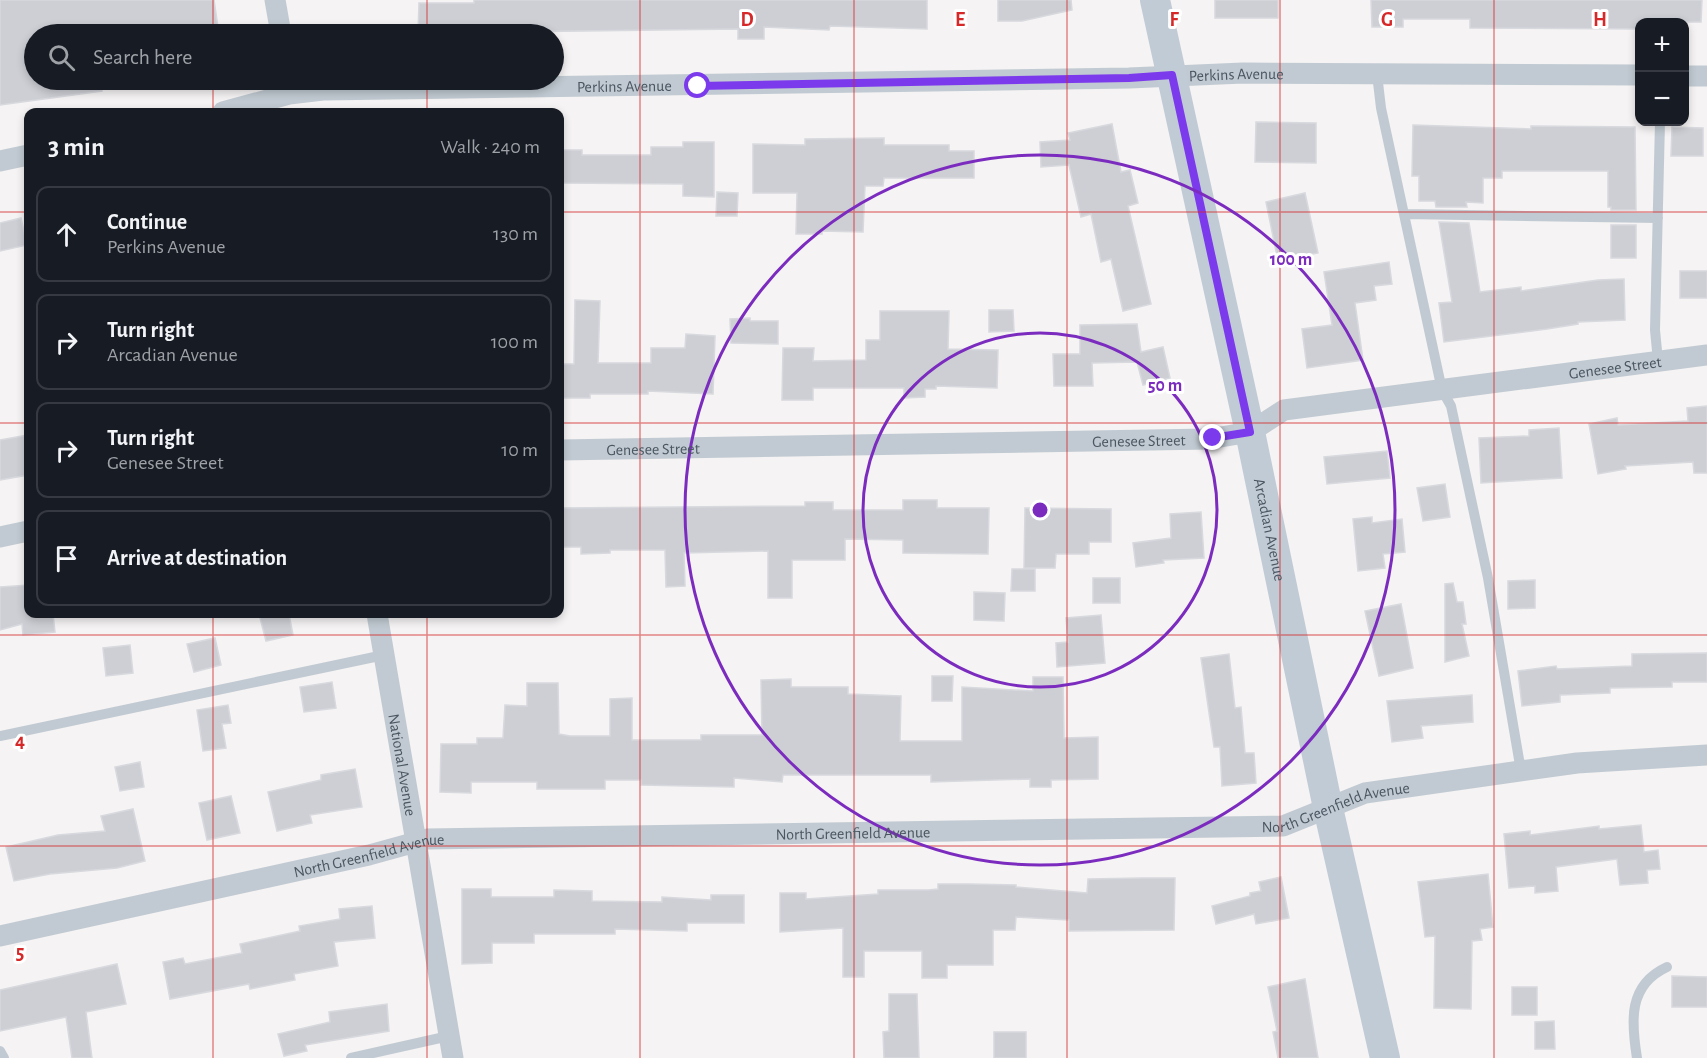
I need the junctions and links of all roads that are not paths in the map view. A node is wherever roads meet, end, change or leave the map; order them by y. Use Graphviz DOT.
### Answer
graph roads {
  1 [pos="275,0"];
  2 [pos="1155,0"];
  3 [pos="279,24"];
  4 [pos="1377,74"];
  5 [pos="1172,75"];
  6 [pos="1635,75"];
  7 [pos="1689,76"];
  8 [pos="1707,76"];
  9 [pos="564,87"];
  10 [pos="323,90"];
  11 [pos="290,95"];
  12 [pos="239,108"];
  13 [pos="1660,126"];
  14 [pos="24,156"];
  15 [pos="0,161"];
  16 [pos="1404,214"];
  17 [pos="1658,219"];
  18 [pos="1707,355"];
  19 [pos="1658,361"];
  20 [pos="1442,390"];
  21 [pos="1250,432"];
  22 [pos="564,450"];
  23 [pos="24,532"];
  24 [pos="0,537"];
  25 [pos="378,618"];
  26 [pos="384,655"];
  27 [pos="0,736"];
  28 [pos="1707,754"];
  29 [pos="1521,771"];
  30 [pos="1328,808"];
  31 [pos="416,842"];
  32 [pos="0,936"];
  33 [pos="1667,967"];
  34 [pos="449,1036"];
  35 [pos="0,1051"];
  36 [pos="4,1058"];
  37 [pos="351,1058"];
  38 [pos="453,1058"];
  39 [pos="1385,1058"];
  40 [pos="1636,1058"];
  1 -- 3 [label="street"];
  2 -- 5 [label="main road, Arcadian Avenue"];
  4 -- 5 [label="street, Perkins Avenue"];
  4 -- 6 [label="street, Perkins Avenue"];
  4 -- 16 [label="lane"];
  5 -- 9 [label="street, Perkins Avenue"];
  5 -- 21 [label="main road, Arcadian Avenue"];
  7 -- 8 [label="street"];
  10 -- 11 [label="street, Perkins Avenue"];
  11 -- 12 [label="street, Perkins Avenue"];
  13 -- 17 [label="lane"];
  14 -- 15 [label="street"];
  16 -- 17 [label="lane"];
  16 -- 20 [label="lane"];
  17 -- 19 [label="lane"];
  18 -- 19 [label="street, Genesee Street"];
  19 -- 20 [label="street, Genesee Street"];
  20 -- 21 [label="street, Genesee Street"];
  20 -- 29 [label="lane"];
  21 -- 22 [label="street, Genesee Street"];
  21 -- 30 [label="main road, Arcadian Avenue"];
  23 -- 24 [label="street"];
  25 -- 26 [label="street, National Avenue"];
  26 -- 27 [label="lane"];
  26 -- 31 [label="street, National Avenue"];
  28 -- 29 [label="street, North Greenfield Avenue"];
  29 -- 30 [label="street, North Greenfield Avenue"];
  30 -- 31 [label="street, North Greenfield Avenue"];
  30 -- 39 [label="main road, Arcadian Avenue"];
  31 -- 32 [label="street, North Greenfield Avenue"];
  31 -- 34 [label="street, National Avenue"];
  33 -- 40 [label="lane"];
  34 -- 37 [label="lane"];
  34 -- 38 [label="street, National Avenue"];
  35 -- 36 [label="lane"];
}
